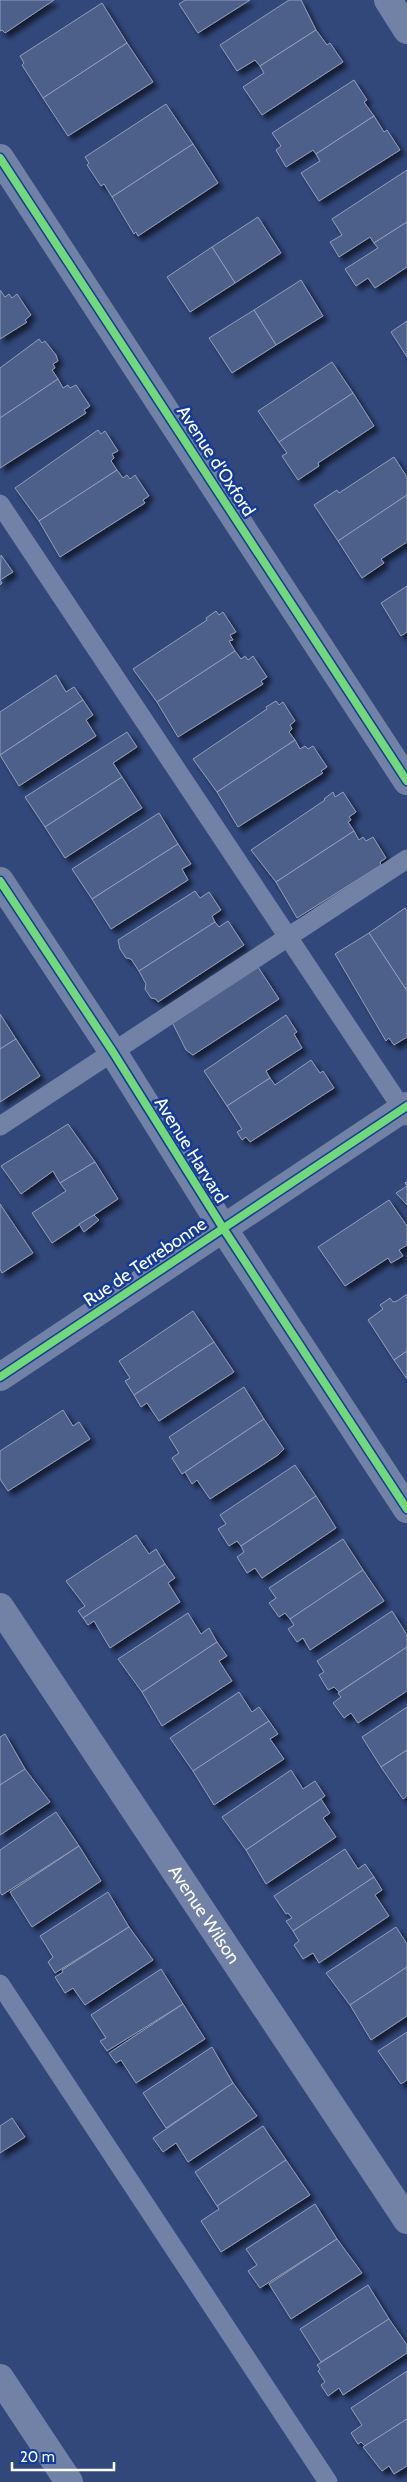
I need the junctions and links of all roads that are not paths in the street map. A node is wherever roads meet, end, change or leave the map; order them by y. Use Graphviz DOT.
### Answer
graph roads {
  1 [pos="388,0"];
  2 [pos="407,30"];
  3 [pos="0,158"];
  4 [pos="0,504"];
  5 [pos="407,781"];
  6 [pos="407,859"];
  7 [pos="0,881"];
  8 [pos="287,937"];
  9 [pos="113,1052"];
  10 [pos="406,1110"];
  11 [pos="0,1126"];
  12 [pos="223,1228"];
  13 [pos="0,1377"];
  14 [pos="407,1509"];
  15 [pos="0,1607"];
  16 [pos="0,1984"];
  17 [pos="407,2220"];
  18 [pos="0,2378"];
  19 [pos="69,2482"];
  20 [pos="328,2482"];
  1 -- 2 [label="street"];
  3 -- 5 [label="street, Avenue d'Oxford"];
  4 -- 8 [label="lane"];
  6 -- 8 [label="lane"];
  7 -- 9 [label="street, Avenue Harvard"];
  8 -- 9 [label="lane"];
  8 -- 10 [label="lane"];
  9 -- 11 [label="lane"];
  9 -- 12 [label="street, Avenue Harvard"];
  10 -- 12 [label="street, Rue de Terrebonne"];
  12 -- 13 [label="street, Rue de Terrebonne"];
  12 -- 14 [label="street, Avenue Harvard"];
  15 -- 17 [label="street, Avenue Wilson"];
  16 -- 20 [label="lane"];
  18 -- 19 [label="street"];
}
